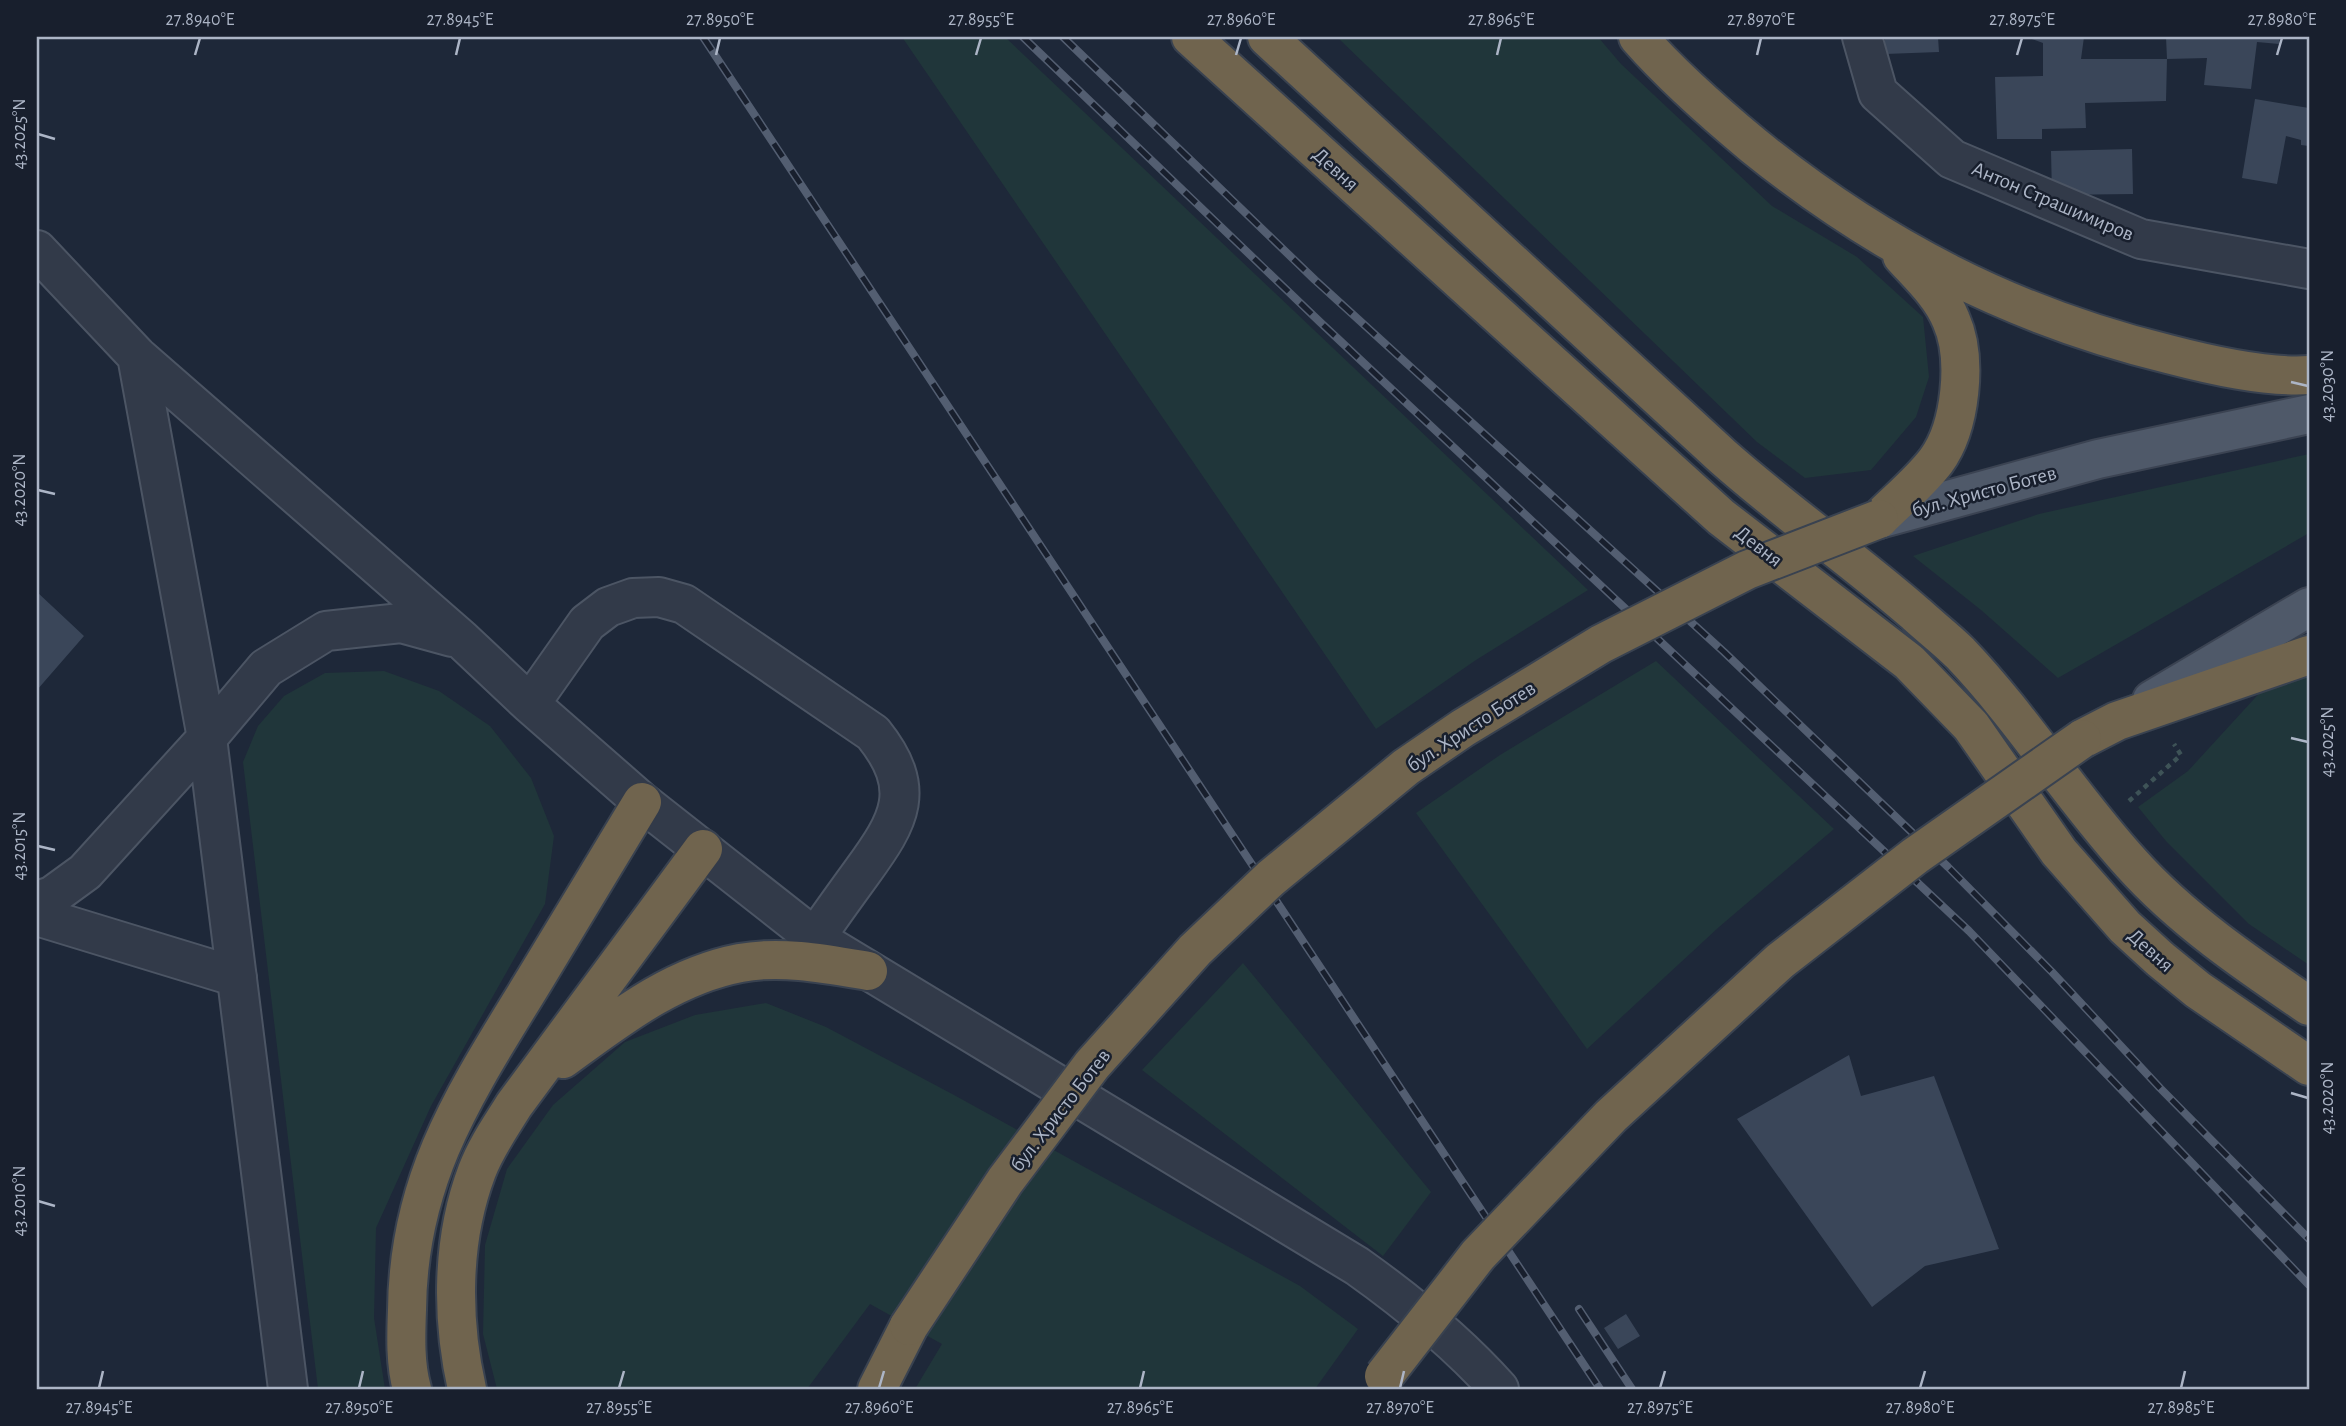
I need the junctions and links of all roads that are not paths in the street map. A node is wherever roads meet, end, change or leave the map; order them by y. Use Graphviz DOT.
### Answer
graph roads {
  1 [pos="1191,37"];
  2 [pos="1267,37"];
  3 [pos="1639,37"];
  4 [pos="1862,37"];
  5 [pos="1891,243"];
  6 [pos="37,250"];
  7 [pos="2309,269"];
  8 [pos="137,355"];
  9 [pos="2309,375"];
  10 [pos="2309,414"];
  11 [pos="1879,519"];
  12 [pos="2309,607"];
  13 [pos="461,639"];
  14 [pos="2309,655"];
  15 [pos="530,704"];
  16 [pos="2117,721"];
  17 [pos="207,738"];
  18 [pos="642,802"];
  19 [pos="703,849"];
  20 [pos="37,901"];
  21 [pos="37,916"];
  22 [pos="814,938"];
  23 [pos="868,971"];
  24 [pos="237,977"];
  25 [pos="2309,1006"];
  26 [pos="2309,1066"];
  27 [pos="533,1080"];
  28 [pos="892,1358"];
  29 [pos="1379,1383"];
  30 [pos="288,1389"];
  31 [pos="412,1389"];
  32 [pos="467,1389"];
  33 [pos="864,1389"];
  34 [pos="1499,1389"];
  1 -- 26 [label="highway, Девня"];
  2 -- 25 [label="highway"];
  3 -- 5 [label="highway"];
  4 -- 7 [label="street, Антон Страшимиров"];
  5 -- 9 [label="highway"];
  5 -- 11 [label="highway"];
  6 -- 8 [label="street"];
  8 -- 13 [label="street"];
  8 -- 17 [label="street"];
  10 -- 11 [label="main road, бул. Христо Ботев"];
  11 -- 28 [label="highway, бул. Христо Ботев, bridge"];
  12 -- 16 [label="main road"];
  13 -- 15 [label="street"];
  13 -- 17 [label="street"];
  14 -- 16 [label="highway"];
  15 -- 18 [label="street"];
  15 -- 22 [label="street"];
  16 -- 29 [label="highway, bridge"];
  17 -- 20 [label="street"];
  17 -- 24 [label="street"];
  18 -- 19 [label="street"];
  18 -- 31 [label="highway"];
  19 -- 22 [label="street"];
  19 -- 27 [label="highway"];
  21 -- 24 [label="street"];
  22 -- 23 [label="street"];
  23 -- 27 [label="highway"];
  23 -- 34 [label="street"];
  24 -- 30 [label="street"];
  27 -- 32 [label="highway"];
  28 -- 33 [label="highway, бул. Христо Ботев"];
}
